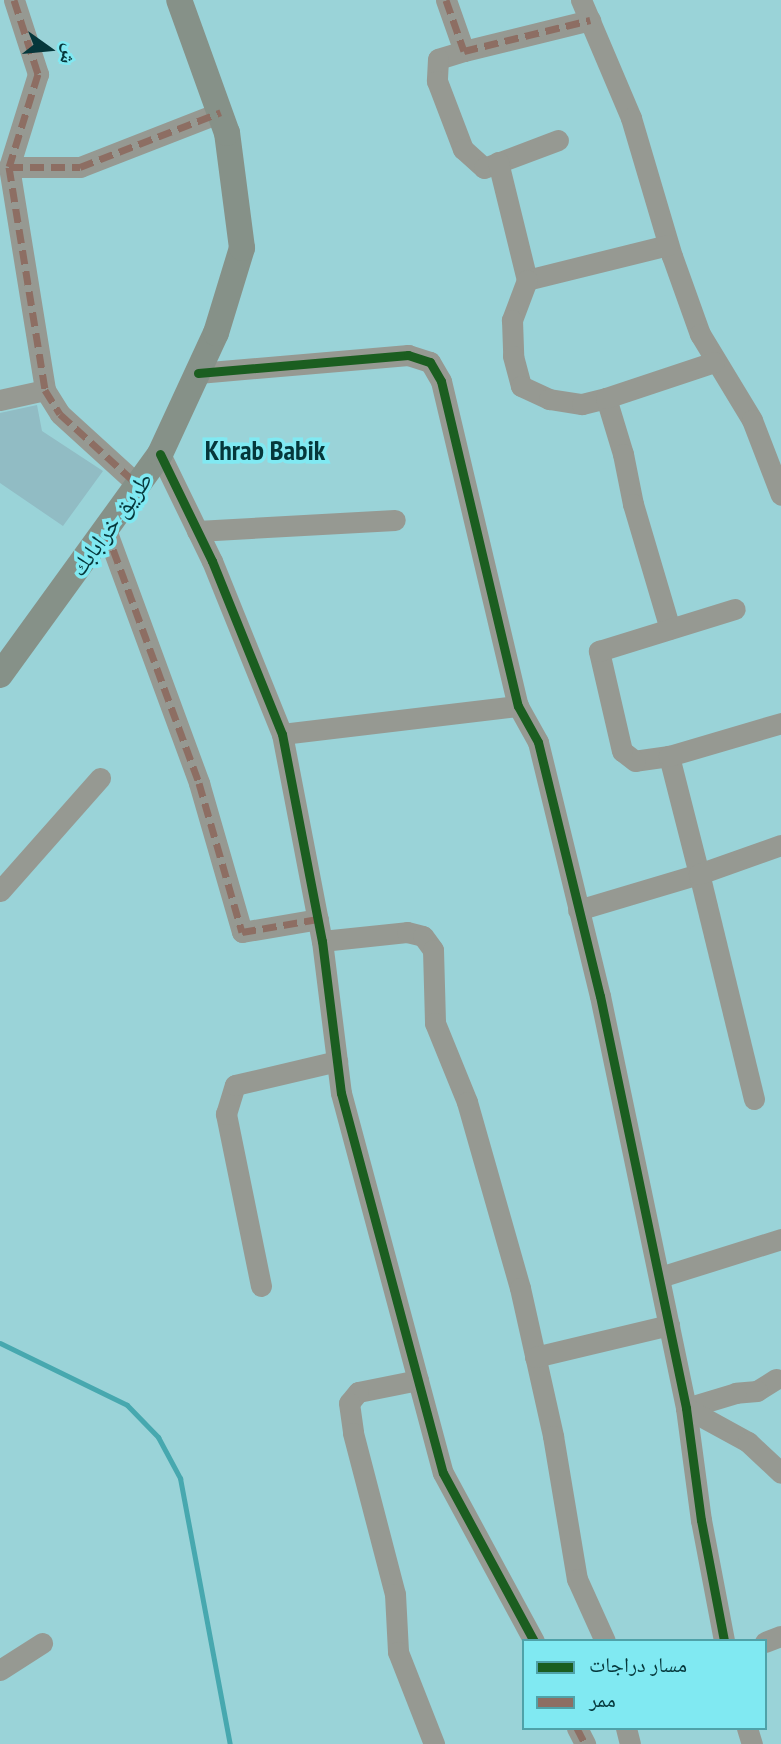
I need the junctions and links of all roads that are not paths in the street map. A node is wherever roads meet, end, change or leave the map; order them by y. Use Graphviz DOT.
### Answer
graph roads {
  1 [pos="15,0"];
  2 [pos="179,0"];
  3 [pos="446,0"];
  4 [pos="581,0"];
  5 [pos="590,20"];
  6 [pos="464,51"];
  7 [pos="220,112"];
  8 [pos="558,140"];
  9 [pos="8,158"];
  10 [pos="498,163"];
  11 [pos="668,246"];
  12 [pos="527,279"];
  13 [pos="714,362"];
  14 [pos="198,373"];
  15 [pos="45,390"];
  16 [pos="606,398"];
  17 [pos="0,400"];
  18 [pos="160,454"];
  19 [pos="138,485"];
  20 [pos="781,495"];
  21 [pos="395,520"];
  22 [pos="106,530"];
  23 [pos="197,531"];
  24 [pos="735,609"];
  25 [pos="670,629"];
  26 [pos="0,675"];
  27 [pos="518,706"];
  28 [pos="781,723"];
  29 [pos="282,734"];
  30 [pos="669,756"];
  31 [pos="100,778"];
  32 [pos="781,845"];
  33 [pos="699,874"];
  34 [pos="0,891"];
  35 [pos="578,911"];
  36 [pos="318,919"];
  37 [pos="322,941"];
  38 [pos="337,1061"];
  39 [pos="754,1099"];
  40 [pos="781,1239"];
  41 [pos="660,1277"];
  42 [pos="261,1286"];
  43 [pos="670,1325"];
  44 [pos="535,1357"];
  45 [pos="776,1379"];
  46 [pos="418,1380"];
  47 [pos="686,1408"];
  48 [pos="781,1473"];
  49 [pos="533,1639"];
  50 [pos="604,1639"];
  51 [pos="724,1639"];
  52 [pos="42,1643"];
  53 [pos="0,1670"];
  54 [pos="434,1744"];
  1 -- 9 [label="street"];
  2 -- 7 [label="main road, طريق خرابابك"];
  3 -- 6 [label="street"];
  4 -- 5 [label="street"];
  5 -- 6 [label="street"];
  5 -- 11 [label="street"];
  6 -- 10 [label="street"];
  7 -- 9 [label="street"];
  7 -- 14 [label="main road, طريق خرابابك"];
  8 -- 10 [label="street"];
  9 -- 15 [label="street"];
  10 -- 12 [label="street"];
  11 -- 12 [label="street"];
  11 -- 13 [label="street"];
  12 -- 16 [label="street"];
  13 -- 16 [label="street"];
  13 -- 20 [label="street"];
  14 -- 18 [label="main road, طريق خرابابك"];
  14 -- 27 [label="street"];
  15 -- 17 [label="street"];
  15 -- 19 [label="street"];
  16 -- 25 [label="street"];
  18 -- 19 [label="main road, طريق خرابابك"];
  18 -- 23 [label="street"];
  19 -- 22 [label="main road, طريق خرابابك"];
  21 -- 23 [label="street"];
  22 -- 26 [label="main road, طريق خرابابك"];
  22 -- 36 [label="street"];
  23 -- 29 [label="street"];
  24 -- 25 [label="street"];
  25 -- 30 [label="street"];
  27 -- 29 [label="street"];
  27 -- 35 [label="street"];
  28 -- 30 [label="street"];
  29 -- 36 [label="street"];
  30 -- 33 [label="street"];
  31 -- 34 [label="street"];
  32 -- 33 [label="street"];
  33 -- 35 [label="street"];
  33 -- 39 [label="street"];
  35 -- 41 [label="street"];
  36 -- 37 [label="street"];
  37 -- 38 [label="street"];
  37 -- 44 [label="street"];
  38 -- 42 [label="street"];
  38 -- 46 [label="street"];
  40 -- 41 [label="street"];
  41 -- 43 [label="street"];
  43 -- 44 [label="street"];
  43 -- 47 [label="street"];
  44 -- 50 [label="street"];
  45 -- 47 [label="street"];
  46 -- 49 [label="street"];
  46 -- 54 [label="street"];
  47 -- 48 [label="street"];
  47 -- 51 [label="street"];
  52 -- 53 [label="street"];
}
